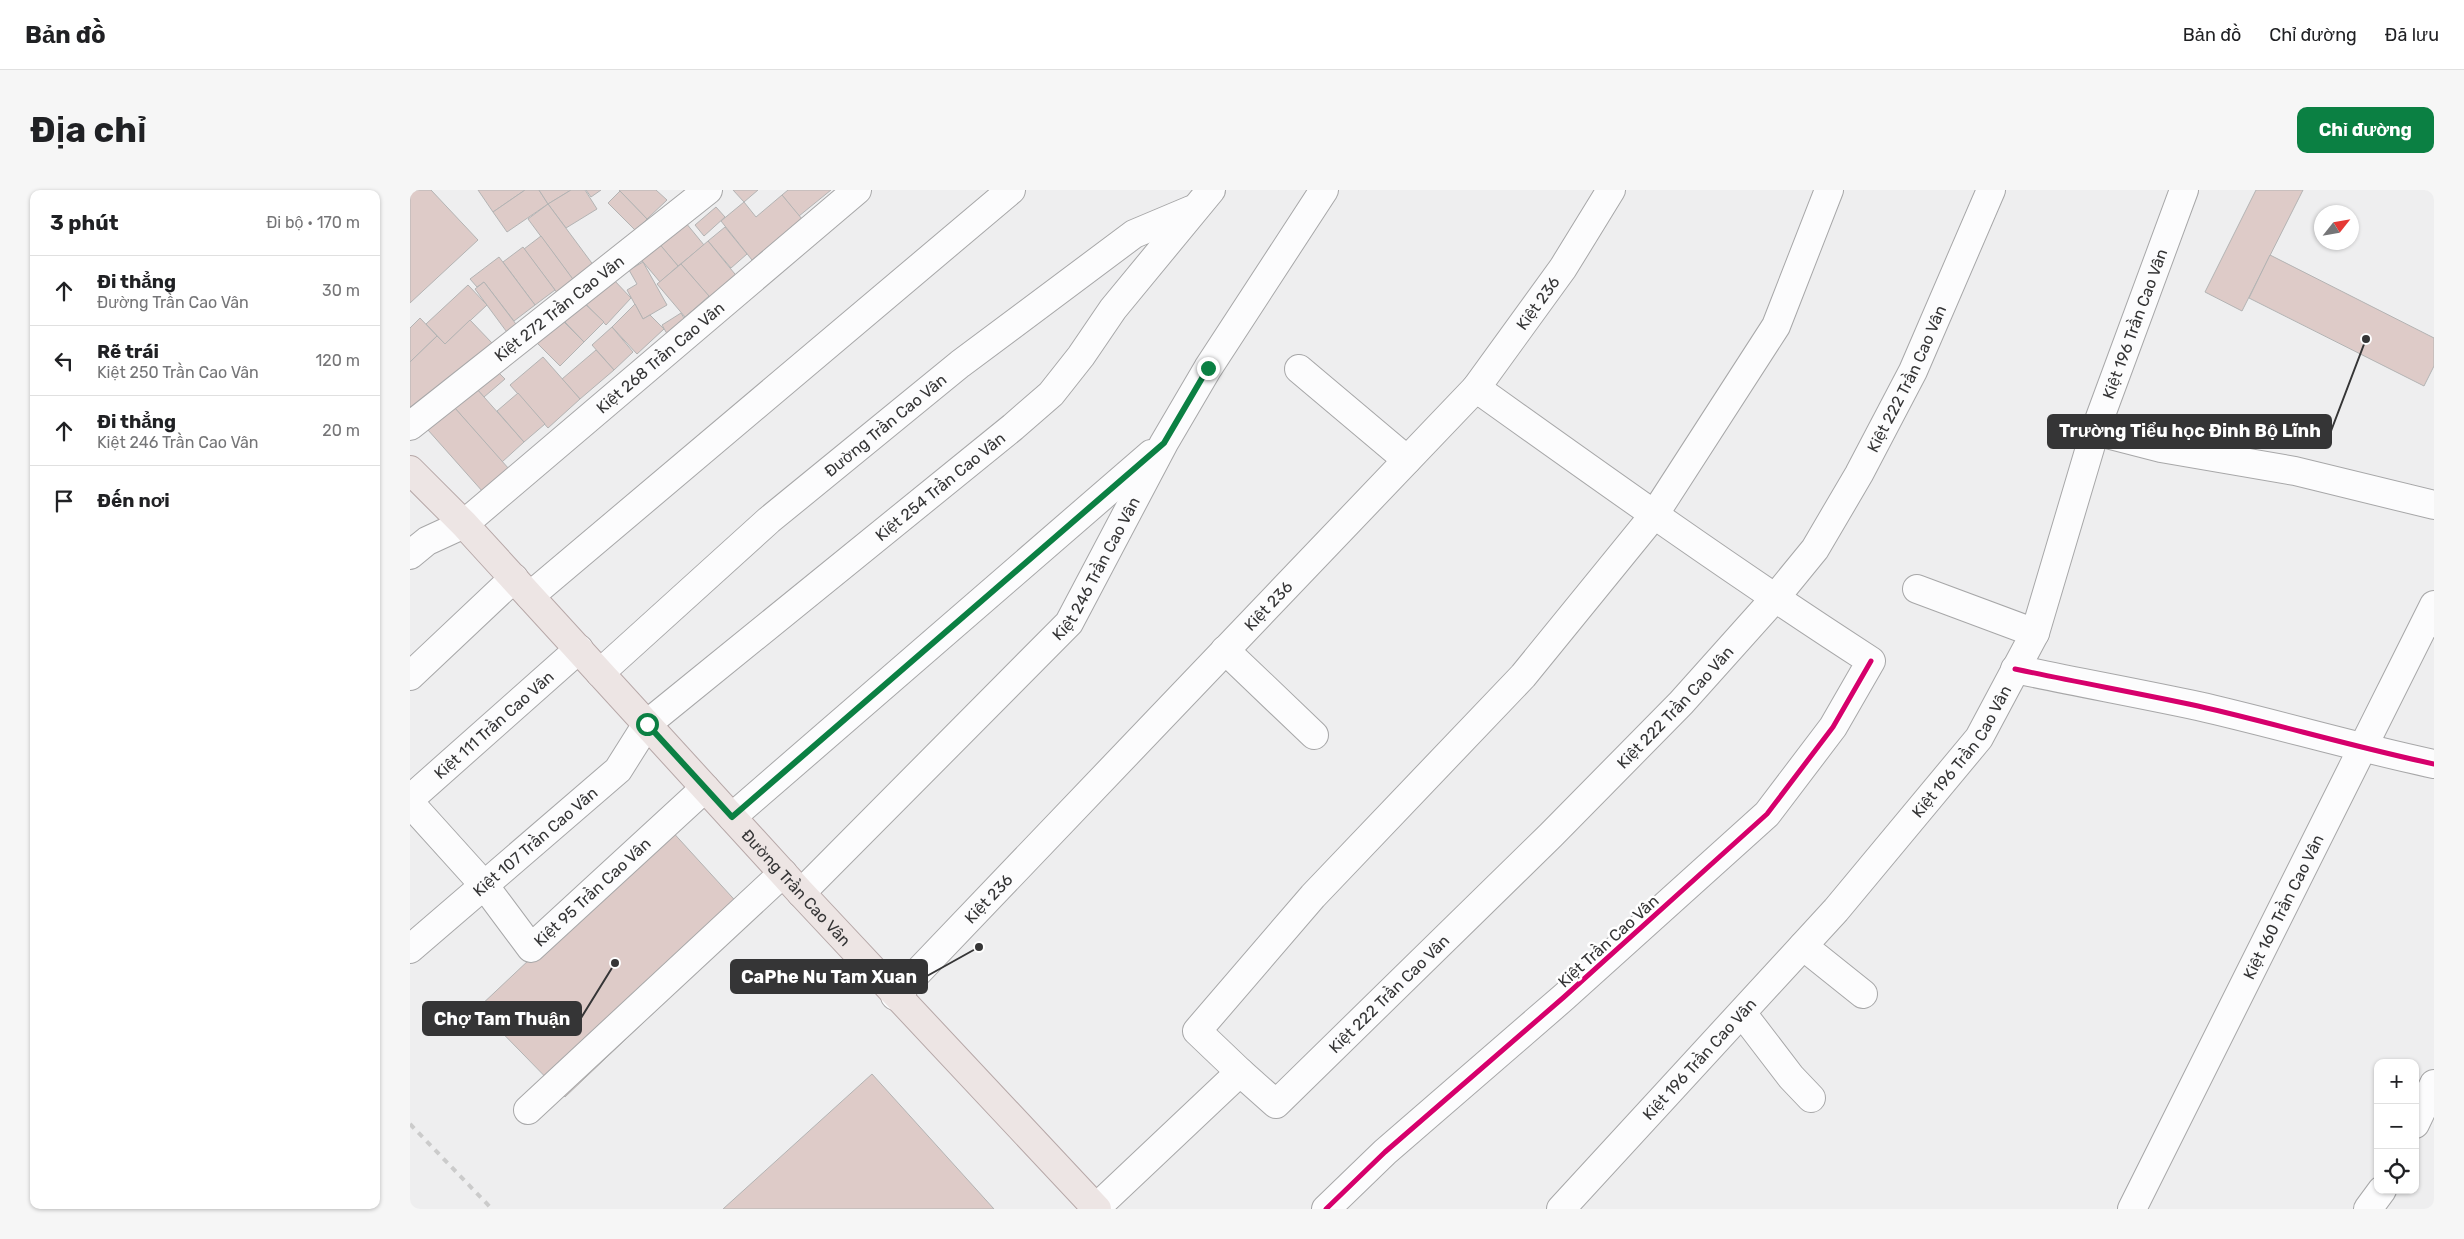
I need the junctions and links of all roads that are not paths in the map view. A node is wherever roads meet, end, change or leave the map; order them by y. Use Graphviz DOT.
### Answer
graph roads {
  1 [pos="708,190"];
  2 [pos="856,190"];
  3 [pos="1011,190"];
  4 [pos="1324,190"];
  5 [pos="1611,190"];
  6 [pos="1829,190"];
  7 [pos="1990,190"];
  8 [pos="2184,190"];
  9 [pos="1202,200"];
  10 [pos="1299,369"];
  11 [pos="1476,388"];
  12 [pos="410,426"];
  13 [pos="2095,431"];
  14 [pos="1164,443"];
  15 [pos="1407,460"];
  16 [pos="410,470"];
  17 [pos="2434,505"];
  18 [pos="1654,515"];
  19 [pos="464,524"];
  20 [pos="410,555"];
  21 [pos="522,587"];
  22 [pos="1917,590"];
  23 [pos="1775,598"];
  24 [pos="2434,605"];
  25 [pos="2035,632"];
  26 [pos="579,649"];
  27 [pos="1226,650"];
  28 [pos="2015,669"];
  29 [pos="600,673"];
  30 [pos="410,676"];
  31 [pos="647,724"];
  32 [pos="1314,735"];
  33 [pos="2362,749"];
  34 [pos="2434,764"];
  35 [pos="705,788"];
  36 [pos="410,798"];
  37 [pos="410,802"];
  38 [pos="732,817"];
  39 [pos="792,883"];
  40 [pos="484,885"];
  41 [pos="1803,946"];
  42 [pos="410,949"];
  43 [pos="1863,994"];
  44 [pos="896,996"];
  45 [pos="1742,1013"];
  46 [pos="1240,1072"];
  47 [pos="2434,1084"];
  48 [pos="1811,1098"];
  49 [pos="528,1110"];
  50 [pos="2419,1116"];
  51 [pos="2379,1194"];
  52 [pos="1096,1209"];
  53 [pos="1326,1209"];
  54 [pos="1561,1209"];
  55 [pos="2132,1209"];
  56 [pos="2368,1209"];
  1 -- 12 [label="street, Kiệt 272 Trần Cao Vân"];
  2 -- 19 [label="street, Kiệt 268 Trần Cao Vân"];
  3 -- 21 [label="street"];
  4 -- 14 [label="street, Kiệt 246 Trần Cao Vân"];
  5 -- 11 [label="street, Kiệt 236"];
  6 -- 18 [label="street, Kiệt 222 Trần Cao Vân"];
  7 -- 23 [label="street, Kiệt 222 Trần Cao Vân"];
  8 -- 13 [label="street, Kiệt 196 Trần Cao Vân"];
  9 -- 29 [label="street, Đường Trần Cao Vân"];
  9 -- 31 [label="street, Kiệt 254 Trần Cao Vân"];
  10 -- 15 [label="street"];
  11 -- 15 [label="street, Kiệt 236"];
  11 -- 18 [label="street"];
  13 -- 17 [label="street"];
  13 -- 25 [label="street, Kiệt 196 Trần Cao Vân"];
  14 -- 38 [label="street"];
  14 -- 39 [label="street, Kiệt 246 Trần Cao Vân"];
  15 -- 27 [label="street, Kiệt 236"];
  16 -- 19 [label="main road, Đường Trần Cao Vân"];
  18 -- 23 [label="street"];
  18 -- 46 [label="street, Kiệt 222 Trần Cao Vân"];
  19 -- 20 [label="street, Kiệt 268 Trần Cao Vân"];
  19 -- 21 [label="main road, Đường Trần Cao Vân"];
  21 -- 26 [label="main road, Đường Trần Cao Vân"];
  21 -- 30 [label="street"];
  22 -- 25 [label="street"];
  23 -- 46 [label="street, Kiệt 222 Trần Cao Vân"];
  23 -- 53 [label="street, Kiệt Trần Cao Vân"];
  24 -- 33 [label="street, Kiệt 160 Trần Cao Vân"];
  25 -- 28 [label="street, Kiệt 196 Trần Cao Vân"];
  26 -- 29 [label="main road, Đường Trần Cao Vân"];
  26 -- 36 [label="street, Kiệt 111 Trần Cao Vân"];
  27 -- 32 [label="street"];
  27 -- 44 [label="street, Kiệt 236"];
  28 -- 33 [label="street"];
  28 -- 41 [label="street, Kiệt 196 Trần Cao Vân"];
  29 -- 31 [label="main road, Đường Trần Cao Vân"];
  31 -- 35 [label="main road, Đường Trần Cao Vân"];
  31 -- 40 [label="street, Kiệt 107 Trần Cao Vân"];
  33 -- 34 [label="street"];
  33 -- 55 [label="street, Kiệt 160 Trần Cao Vân"];
  35 -- 38 [label="main road, Đường Trần Cao Vân"];
  35 -- 40 [label="street, Kiệt 95 Trần Cao Vân"];
  37 -- 40 [label="street, Kiệt 95 Trần Cao Vân"];
  38 -- 39 [label="main road, Đường Trần Cao Vân"];
  39 -- 44 [label="main road, Đường Trần Cao Vân"];
  39 -- 49 [label="street, Kiệt 246 Trần Cao Vân"];
  40 -- 42 [label="street, Kiệt 107 Trần Cao Vân"];
  41 -- 43 [label="street"];
  41 -- 45 [label="street, Kiệt 196 Trần Cao Vân"];
  44 -- 52 [label="main road, Đường Trần Cao Vân"];
  45 -- 48 [label="street"];
  45 -- 54 [label="street, Kiệt 196 Trần Cao Vân"];
  46 -- 52 [label="street"];
  47 -- 50 [label="street"];
  51 -- 56 [label="street"];
}
